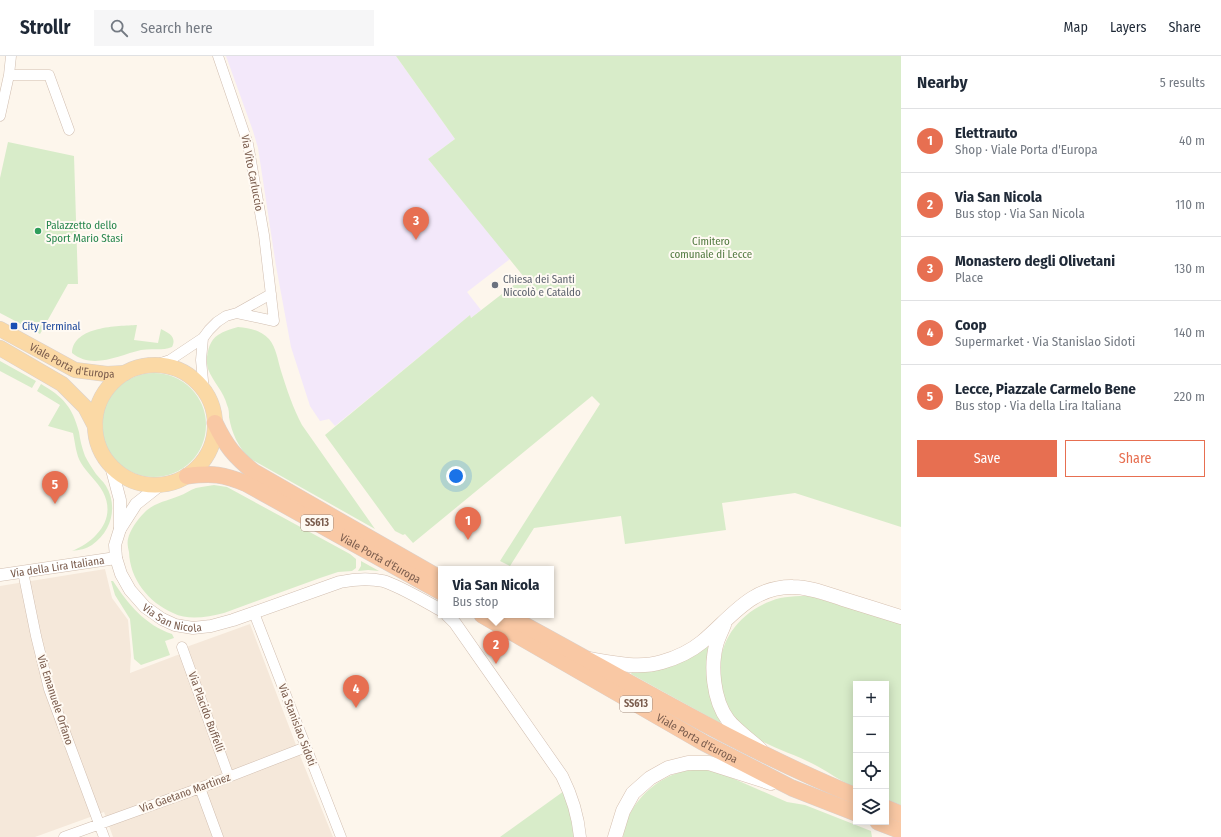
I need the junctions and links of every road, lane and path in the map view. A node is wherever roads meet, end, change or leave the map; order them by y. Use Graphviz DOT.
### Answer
graph roads {
  1 [pos="11,56"];
  2 [pos="218,56"];
  3 [pos="9,75"];
  4 [pos="0,116"];
  5 [pos="69,130"];
  6 [pos="271,294"];
  7 [pos="237,313"];
  8 [pos="0,329"];
  9 [pos="203,338"];
  10 [pos="0,348"];
  11 [pos="155,365"];
  12 [pos="125,373"];
  13 [pos="204,391"];
  14 [pos="215,423"];
  15 [pos="94,426"];
  16 [pos="111,466"];
  17 [pos="187,476"];
  18 [pos="160,485"];
  19 [pos="120,528"];
  20 [pos="116,558"];
  21 [pos="23,572"];
  22 [pos="0,576"];
  23 [pos="438,577"];
  24 [pos="438,590"];
  25 [pos="438,608"];
  26 [pos="254,613"];
  27 [pos="901,617"];
  28 [pos="450,618"];
  29 [pos="487,618"];
  30 [pos="512,618"];
  31 [pos="725,622"];
  32 [pos="182,647"];
  33 [pos="588,659"];
  34 [pos="306,747"];
  35 [pos="770,758"];
  36 [pos="229,777"];
  37 [pos="200,788"];
  38 [pos="792,788"];
  39 [pos="853,795"];
  40 [pos="889,809"];
  41 [pos="853,812"];
  42 [pos="901,814"];
  43 [pos="99,824"];
  44 [pos="886,825"];
  45 [pos="901,831"];
  46 [pos="64,837"];
  47 [pos="104,837"];
  48 [pos="218,837"];
  49 [pos="341,837"];
  50 [pos="580,837"];
  51 [pos="615,837"];
  1 -- 3 [label="street"];
  2 -- 6 [label="street, Via Vito Carluccio"];
  3 -- 4 [label="street"];
  3 -- 5 [label="street"];
  6 -- 7 [label="street"];
  6 -- 7 [label="street, Via Vito Carluccio"];
  7 -- 9 [label="street"];
  8 -- 12 [label="main road, Viale Porta d'Europa"];
  9 -- 11 [label="street"];
  9 -- 13 [label="street"];
  10 -- 15 [label="main road, Viale Porta d'Europa"];
  11 -- 12 [label="main road, Viale Porta d'Europa"];
  11 -- 13 [label="main road, Viale Porta d'Europa"];
  12 -- 15 [label="main road, Viale Porta d'Europa"];
  13 -- 14 [label="main road, Viale Porta d'Europa"];
  14 -- 17 [label="main road, Viale Porta d'Europa"];
  14 -- 23 [label="highway, Viale Porta d'Europa / SS613"];
  15 -- 16 [label="main road, Viale Porta d'Europa"];
  16 -- 18 [label="main road, Viale Porta d'Europa"];
  16 -- 19 [label="street, Via San Nicola"];
  17 -- 18 [label="main road, Viale Porta d'Europa"];
  17 -- 24 [label="highway, Viale Porta d'Europa / SS613"];
  18 -- 19 [label="street, Via San Nicola"];
  19 -- 20 [label="street, Via San Nicola"];
  20 -- 21 [label="street, Via della Lira Italiana"];
  20 -- 26 [label="street, Via San Nicola"];
  21 -- 22 [label="street, Via della Lira Italiana"];
  21 -- 43 [label="street, Via Emanuele Orfano"];
  25 -- 26 [label="street, Via San Nicola"];
  26 -- 34 [label="street, Via Stanislao Sidoti"];
  27 -- 31 [label="main road"];
  28 -- 50 [label="street"];
  29 -- 38 [label="highway, Viale Porta d'Europa / SS613"];
  30 -- 33 [label="highway, Viale Porta d'Europa"];
  31 -- 33 [label="main road"];
  31 -- 35 [label="main road"];
  32 -- 36 [label="street, Via Placido Buffelli"];
  33 -- 35 [label="highway, Viale Porta d'Europa"];
  34 -- 36 [label="street, Via Gaetano Martinez"];
  34 -- 49 [label="street, Via Stanislao Sidoti"];
  35 -- 39 [label="highway, Viale Porta d'Europa"];
  36 -- 37 [label="street, Via Gaetano Martinez"];
  37 -- 43 [label="street, Via Gaetano Martinez"];
  37 -- 48 [label="street"];
  38 -- 41 [label="highway, Viale Porta d'Europa"];
  38 -- 51 [label="main road"];
  40 -- 42 [label="highway"];
  43 -- 46 [label="street, Via Gaetano Martinez"];
  43 -- 47 [label="street, Via Emanuele Orfano"];
  44 -- 45 [label="highway"];
}
